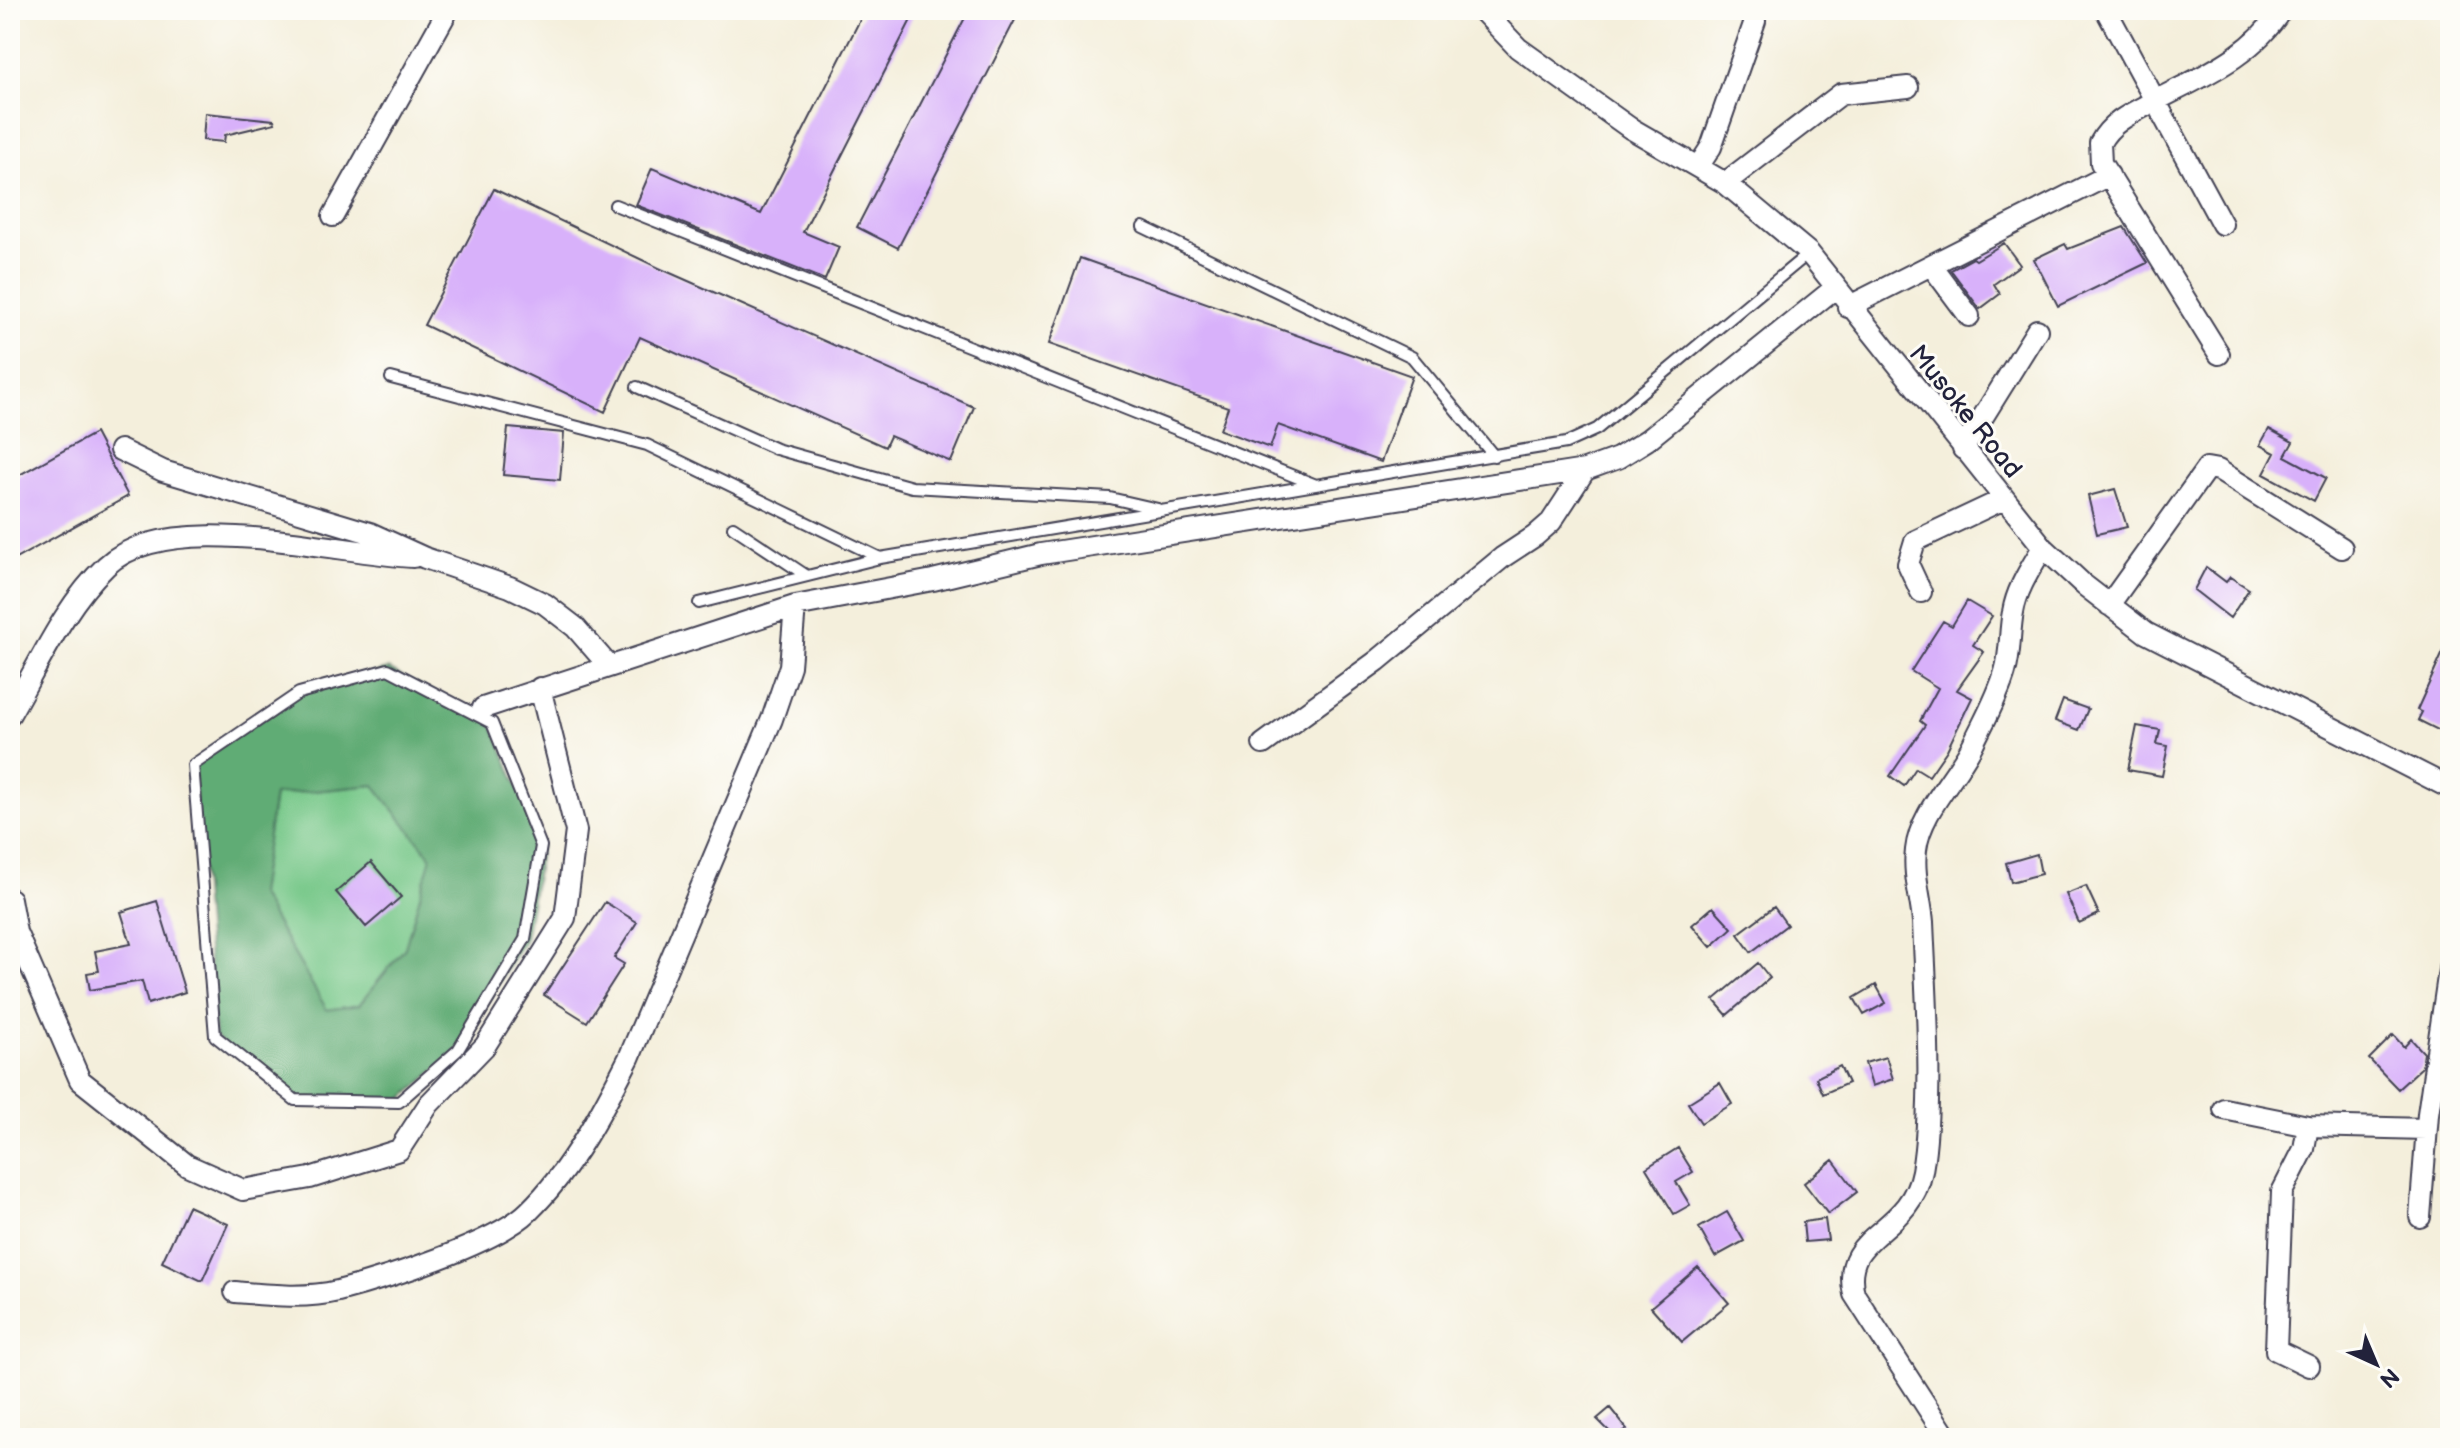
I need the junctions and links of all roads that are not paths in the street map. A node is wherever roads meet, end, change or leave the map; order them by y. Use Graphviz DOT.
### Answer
graph roads {
  1 [pos="448,10"];
  2 [pos="1482,10"];
  3 [pos="2106,10"];
  4 [pos="2281,10"];
  5 [pos="1755,21"];
  6 [pos="1908,87"];
  7 [pos="2157,100"];
  8 [pos="1698,167"];
  9 [pos="2109,175"];
  10 [pos="1725,183"];
  11 [pos="615,205"];
  12 [pos="333,216"];
  13 [pos="2222,224"];
  14 [pos="1143,227"];
  15 [pos="1809,253"];
  16 [pos="1931,265"];
  17 [pos="1835,288"];
  18 [pos="1848,307"];
  19 [pos="1969,316"];
  20 [pos="2037,330"];
  21 [pos="2219,354"];
  22 [pos="391,378"];
  23 [pos="637,387"];
  24 [pos="1963,449"];
  25 [pos="120,450"];
  26 [pos="1494,456"];
  27 [pos="1585,470"];
  28 [pos="1317,486"];
  29 [pos="2004,499"];
  30 [pos="1164,511"];
  31 [pos="733,527"];
  32 [pos="2043,547"];
  33 [pos="2342,548"];
  34 [pos="425,558"];
  35 [pos="880,558"];
  36 [pos="807,576"];
  37 [pos="1921,592"];
  38 [pos="699,603"];
  39 [pos="2109,605"];
  40 [pos="795,606"];
  41 [pos="608,665"];
  42 [pos="540,688"];
  43 [pos="10,714"];
  44 [pos="488,715"];
  45 [pos="1263,744"];
  46 [pos="2450,788"];
  47 [pos="10,899"];
  48 [pos="2450,963"];
  49 [pos="2224,1109"];
  50 [pos="2308,1126"];
  51 [pos="2426,1129"];
  52 [pos="2420,1217"];
  53 [pos="235,1292"];
  54 [pos="2309,1366"];
  55 [pos="1947,1438"];
  1 -- 12 [label="street"];
  2 -- 8 [label="street, Musoke Road"];
  3 -- 7 [label="street"];
  4 -- 7 [label="street"];
  5 -- 8 [label="street"];
  6 -- 10 [label="street"];
  7 -- 9 [label="street"];
  7 -- 13 [label="street"];
  8 -- 10 [label="street, Musoke Road"];
  9 -- 16 [label="street"];
  9 -- 21 [label="street"];
  10 -- 15 [label="street, Musoke Road"];
  11 -- 28 [label="lane"];
  14 -- 26 [label="lane"];
  15 -- 17 [label="street, Musoke Road"];
  15 -- 26 [label="lane"];
  16 -- 18 [label="street"];
  16 -- 19 [label="street"];
  17 -- 18 [label="street, Musoke Road"];
  17 -- 27 [label="street"];
  18 -- 24 [label="street, Musoke Road"];
  20 -- 24 [label="street"];
  22 -- 35 [label="lane"];
  23 -- 30 [label="lane"];
  24 -- 29 [label="street, Musoke Road"];
  25 -- 34 [label="street"];
  26 -- 28 [label="lane"];
  27 -- 40 [label="street"];
  27 -- 45 [label="street"];
  28 -- 30 [label="lane"];
  29 -- 32 [label="street, Musoke Road"];
  29 -- 37 [label="street"];
  30 -- 35 [label="lane"];
  31 -- 36 [label="lane"];
  32 -- 39 [label="street, Musoke Road"];
  32 -- 55 [label="street"];
  33 -- 39 [label="street"];
  34 -- 41 [label="street"];
  34 -- 43 [label="street"];
  35 -- 36 [label="lane"];
  36 -- 38 [label="lane"];
  39 -- 46 [label="street, Musoke Road"];
  40 -- 41 [label="street"];
  40 -- 53 [label="street"];
  41 -- 42 [label="street"];
  42 -- 44 [label="street"];
  42 -- 47 [label="street"];
  44 -- 44 [label="lane"];
  48 -- 51 [label="street"];
  49 -- 50 [label="street"];
  50 -- 51 [label="street"];
  50 -- 54 [label="street"];
  51 -- 52 [label="street"];
}
